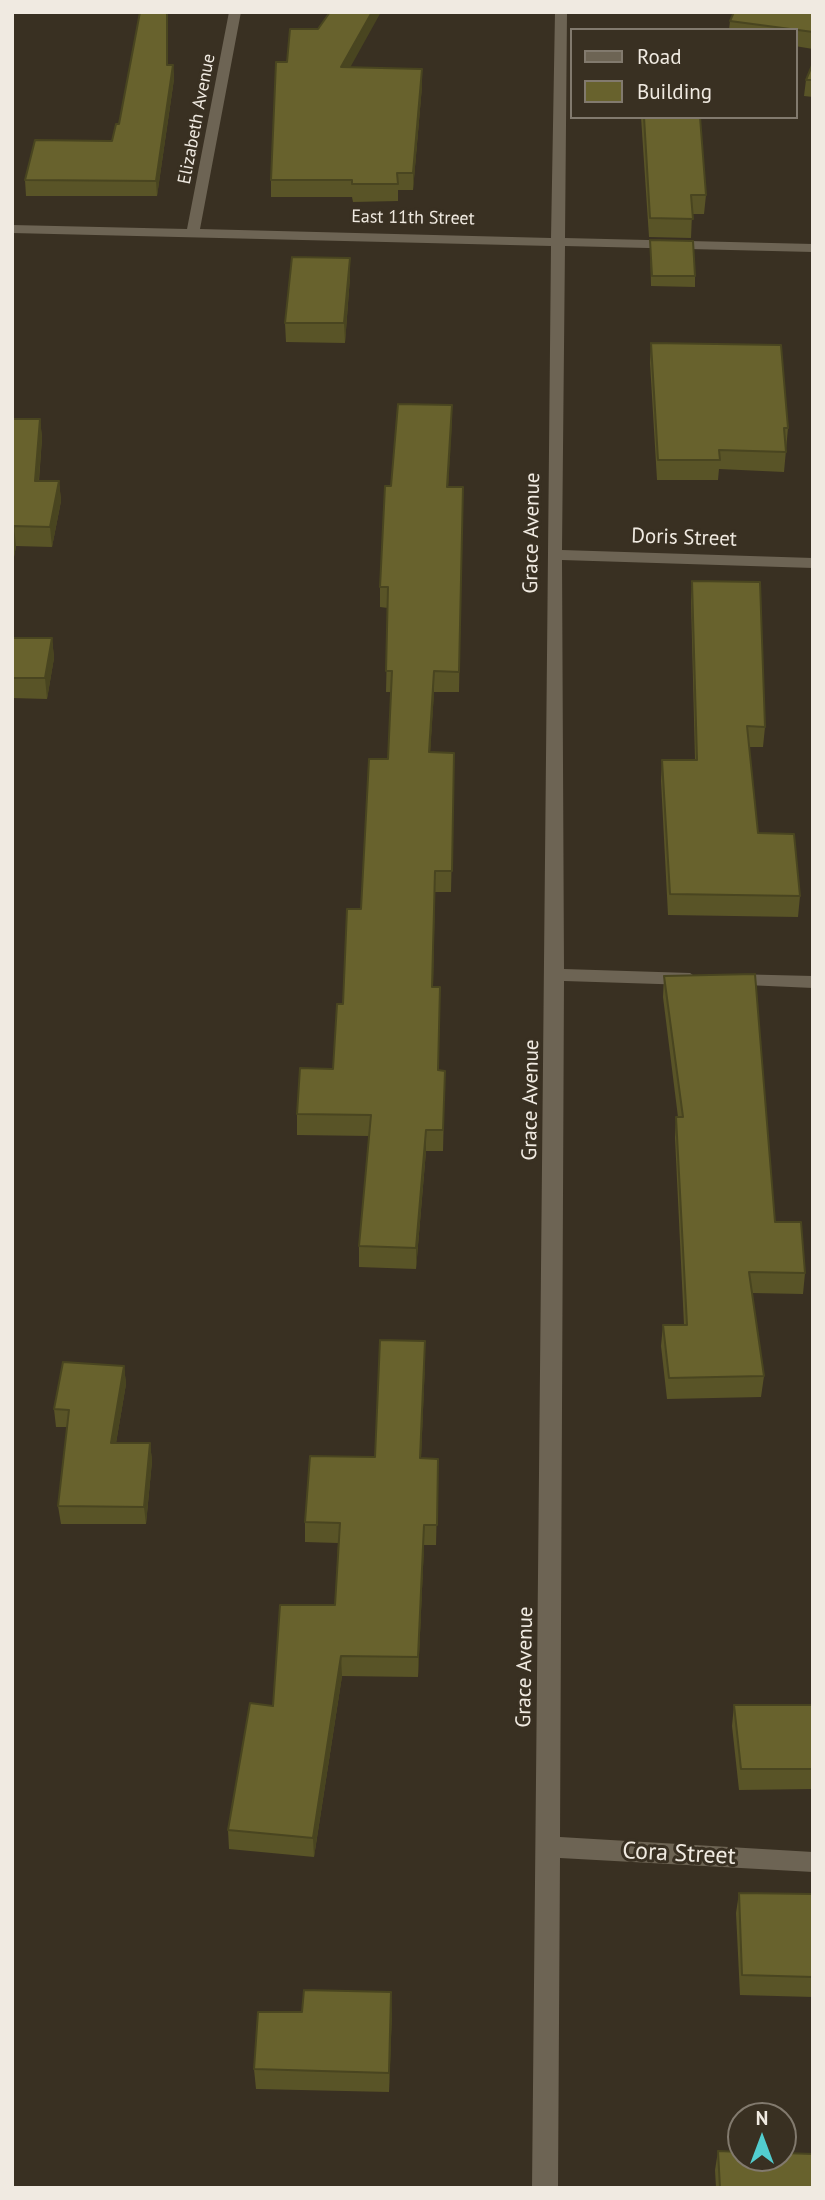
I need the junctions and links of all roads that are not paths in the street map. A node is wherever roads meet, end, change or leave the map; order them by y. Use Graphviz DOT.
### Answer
graph roads {
  1 [pos="235,12"];
  2 [pos="561,12"];
  3 [pos="12,229"];
  4 [pos="193,232"];
  5 [pos="560,241"];
  6 [pos="813,248"];
  7 [pos="554,555"];
  8 [pos="813,563"];
  9 [pos="555,975"];
  10 [pos="813,982"];
  11 [pos="546,1847"];
  12 [pos="813,1862"];
  13 [pos="545,2188"];
  1 -- 4 [label="street, Elizabeth Avenue"];
  2 -- 5 [label="street, Grace Avenue"];
  3 -- 4 [label="street, East 11th Street"];
  4 -- 5 [label="street, East 11th Street"];
  5 -- 6 [label="street, East 11th Street"];
  5 -- 7 [label="street, Grace Avenue"];
  7 -- 8 [label="street, Doris Street"];
  7 -- 9 [label="street, Grace Avenue"];
  9 -- 10 [label="street"];
  9 -- 11 [label="street, Grace Avenue"];
  11 -- 12 [label="street, Cora Street"];
  11 -- 13 [label="street, Grace Avenue"];
}
